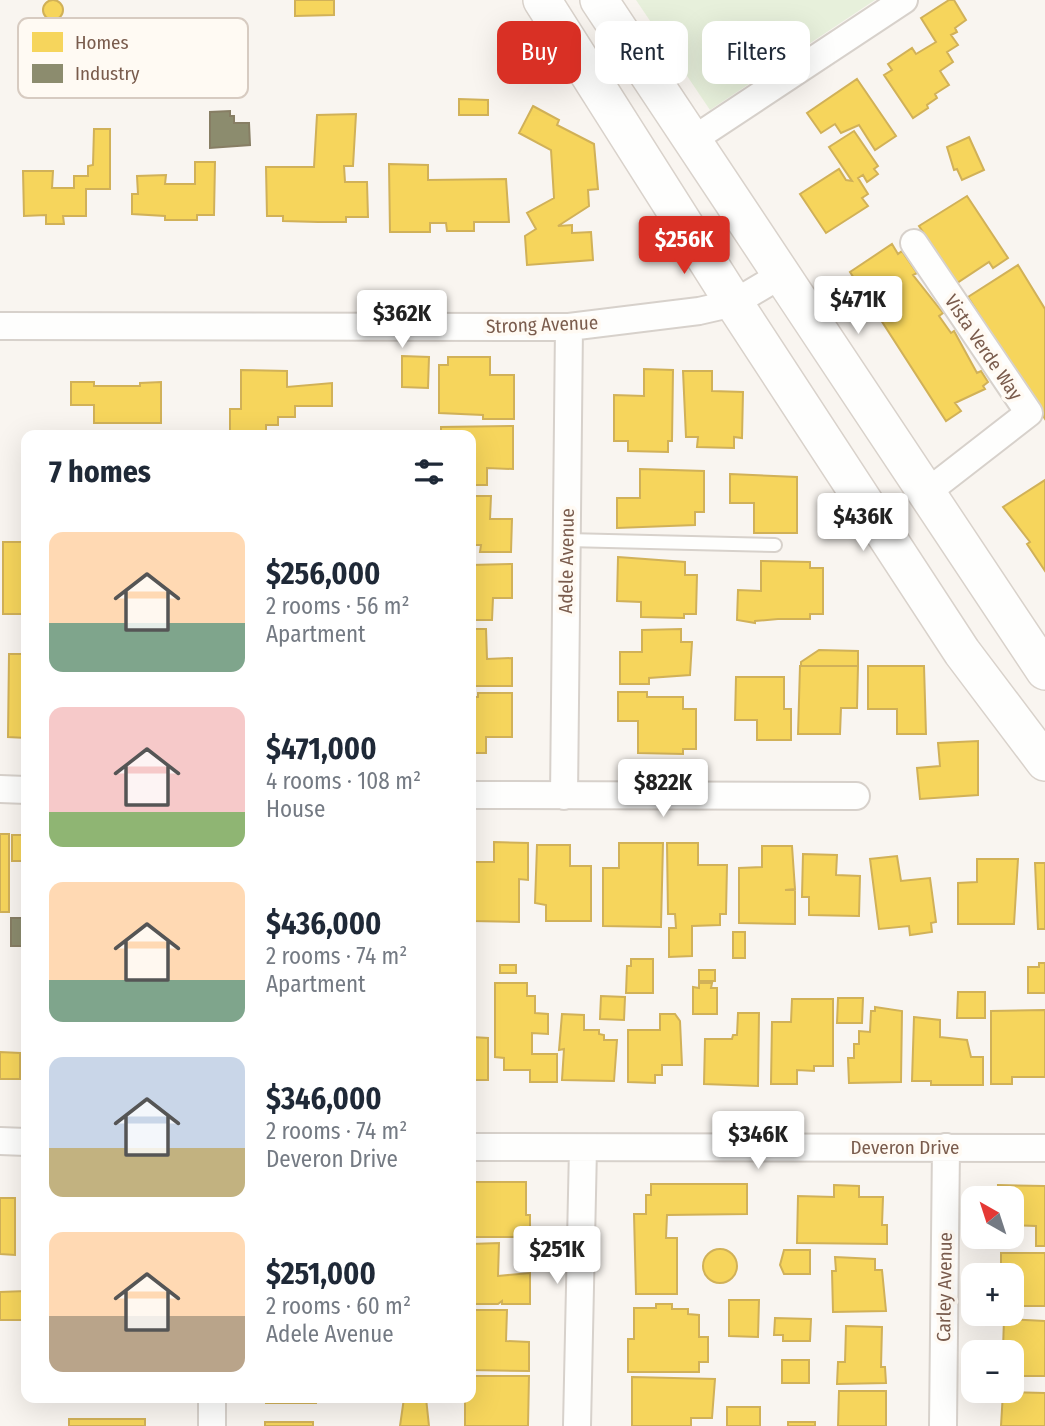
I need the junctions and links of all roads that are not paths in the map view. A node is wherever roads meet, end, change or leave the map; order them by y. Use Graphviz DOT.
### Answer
graph roads {
  1 [pos="542,0"];
  2 [pos="599,0"];
  3 [pos="904,0"];
  4 [pos="691,141"];
  5 [pos="914,243"];
  6 [pos="781,275"];
  7 [pos="734,303"];
  8 [pos="0,326"];
  9 [pos="569,327"];
  10 [pos="926,493"];
  11 [pos="567,540"];
  12 [pos="775,545"];
  13 [pos="1045,671"];
  14 [pos="1045,762"];
  15 [pos="0,789"];
  16 [pos="21,790"];
  17 [pos="476,794"];
  18 [pos="564,796"];
  19 [pos="856,796"];
  20 [pos="0,1141"];
  21 [pos="21,1142"];
  22 [pos="476,1147"];
  23 [pos="946,1147"];
  24 [pos="583,1148"];
  25 [pos="1045,1149"];
  26 [pos="212,1403"];
  27 [pos="212,1426"];
  28 [pos="577,1426"];
  29 [pos="943,1426"];
  1 -- 7 [label="main road"];
  2 -- 4 [label="main road"];
  3 -- 4 [label="street"];
  4 -- 6 [label="main road"];
  5 -- 10 [label="street, Vista Verde Way"];
  6 -- 7 [label="street, Strong Avenue"];
  6 -- 10 [label="main road"];
  7 -- 9 [label="street, Strong Avenue"];
  7 -- 14 [label="main road"];
  8 -- 9 [label="street, Strong Avenue"];
  9 -- 11 [label="street, Adele Avenue"];
  10 -- 13 [label="main road"];
  11 -- 12 [label="lane"];
  11 -- 18 [label="street, Adele Avenue"];
  15 -- 16 [label="street"];
  17 -- 18 [label="street"];
  18 -- 19 [label="street"];
  20 -- 21 [label="street"];
  22 -- 24 [label="street, Deveron Drive"];
  23 -- 24 [label="street, Deveron Drive"];
  23 -- 25 [label="street, Deveron Drive"];
  23 -- 29 [label="street, Carley Avenue"];
  24 -- 28 [label="street"];
  26 -- 27 [label="street"];
}
